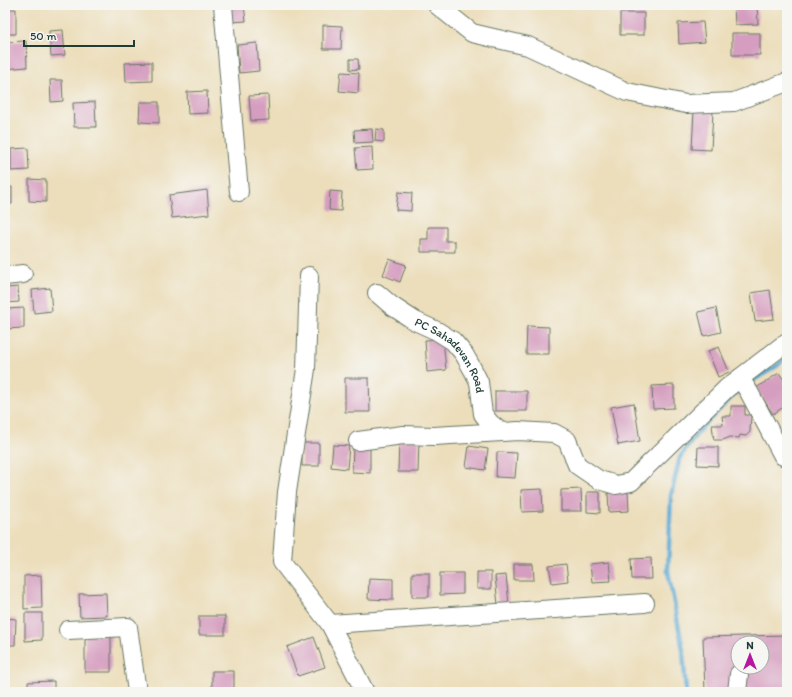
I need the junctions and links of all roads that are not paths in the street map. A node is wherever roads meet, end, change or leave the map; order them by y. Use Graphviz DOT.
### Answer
graph roads {
  1 [pos="224,5"];
  2 [pos="437,5"];
  3 [pos="787,82"];
  4 [pos="239,192"];
  5 [pos="23,274"];
  6 [pos="5,276"];
  7 [pos="309,276"];
  8 [pos="377,293"];
  9 [pos="787,342"];
  10 [pos="744,384"];
  11 [pos="501,432"];
  12 [pos="358,441"];
  13 [pos="786,458"];
  14 [pos="645,603"];
  15 [pos="330,624"];
  16 [pos="68,630"];
  17 [pos="738,675"];
  18 [pos="137,692"];
  19 [pos="364,692"];
  20 [pos="737,692"];
  1 -- 4 [label="street"];
  2 -- 3 [label="street"];
  5 -- 6 [label="street"];
  7 -- 15 [label="street"];
  8 -- 11 [label="street, PC Sahadevan Road"];
  9 -- 10 [label="street"];
  10 -- 11 [label="street"];
  10 -- 13 [label="street"];
  11 -- 12 [label="street"];
  14 -- 15 [label="street"];
  15 -- 19 [label="street"];
  16 -- 18 [label="street"];
  17 -- 20 [label="street"];
}
